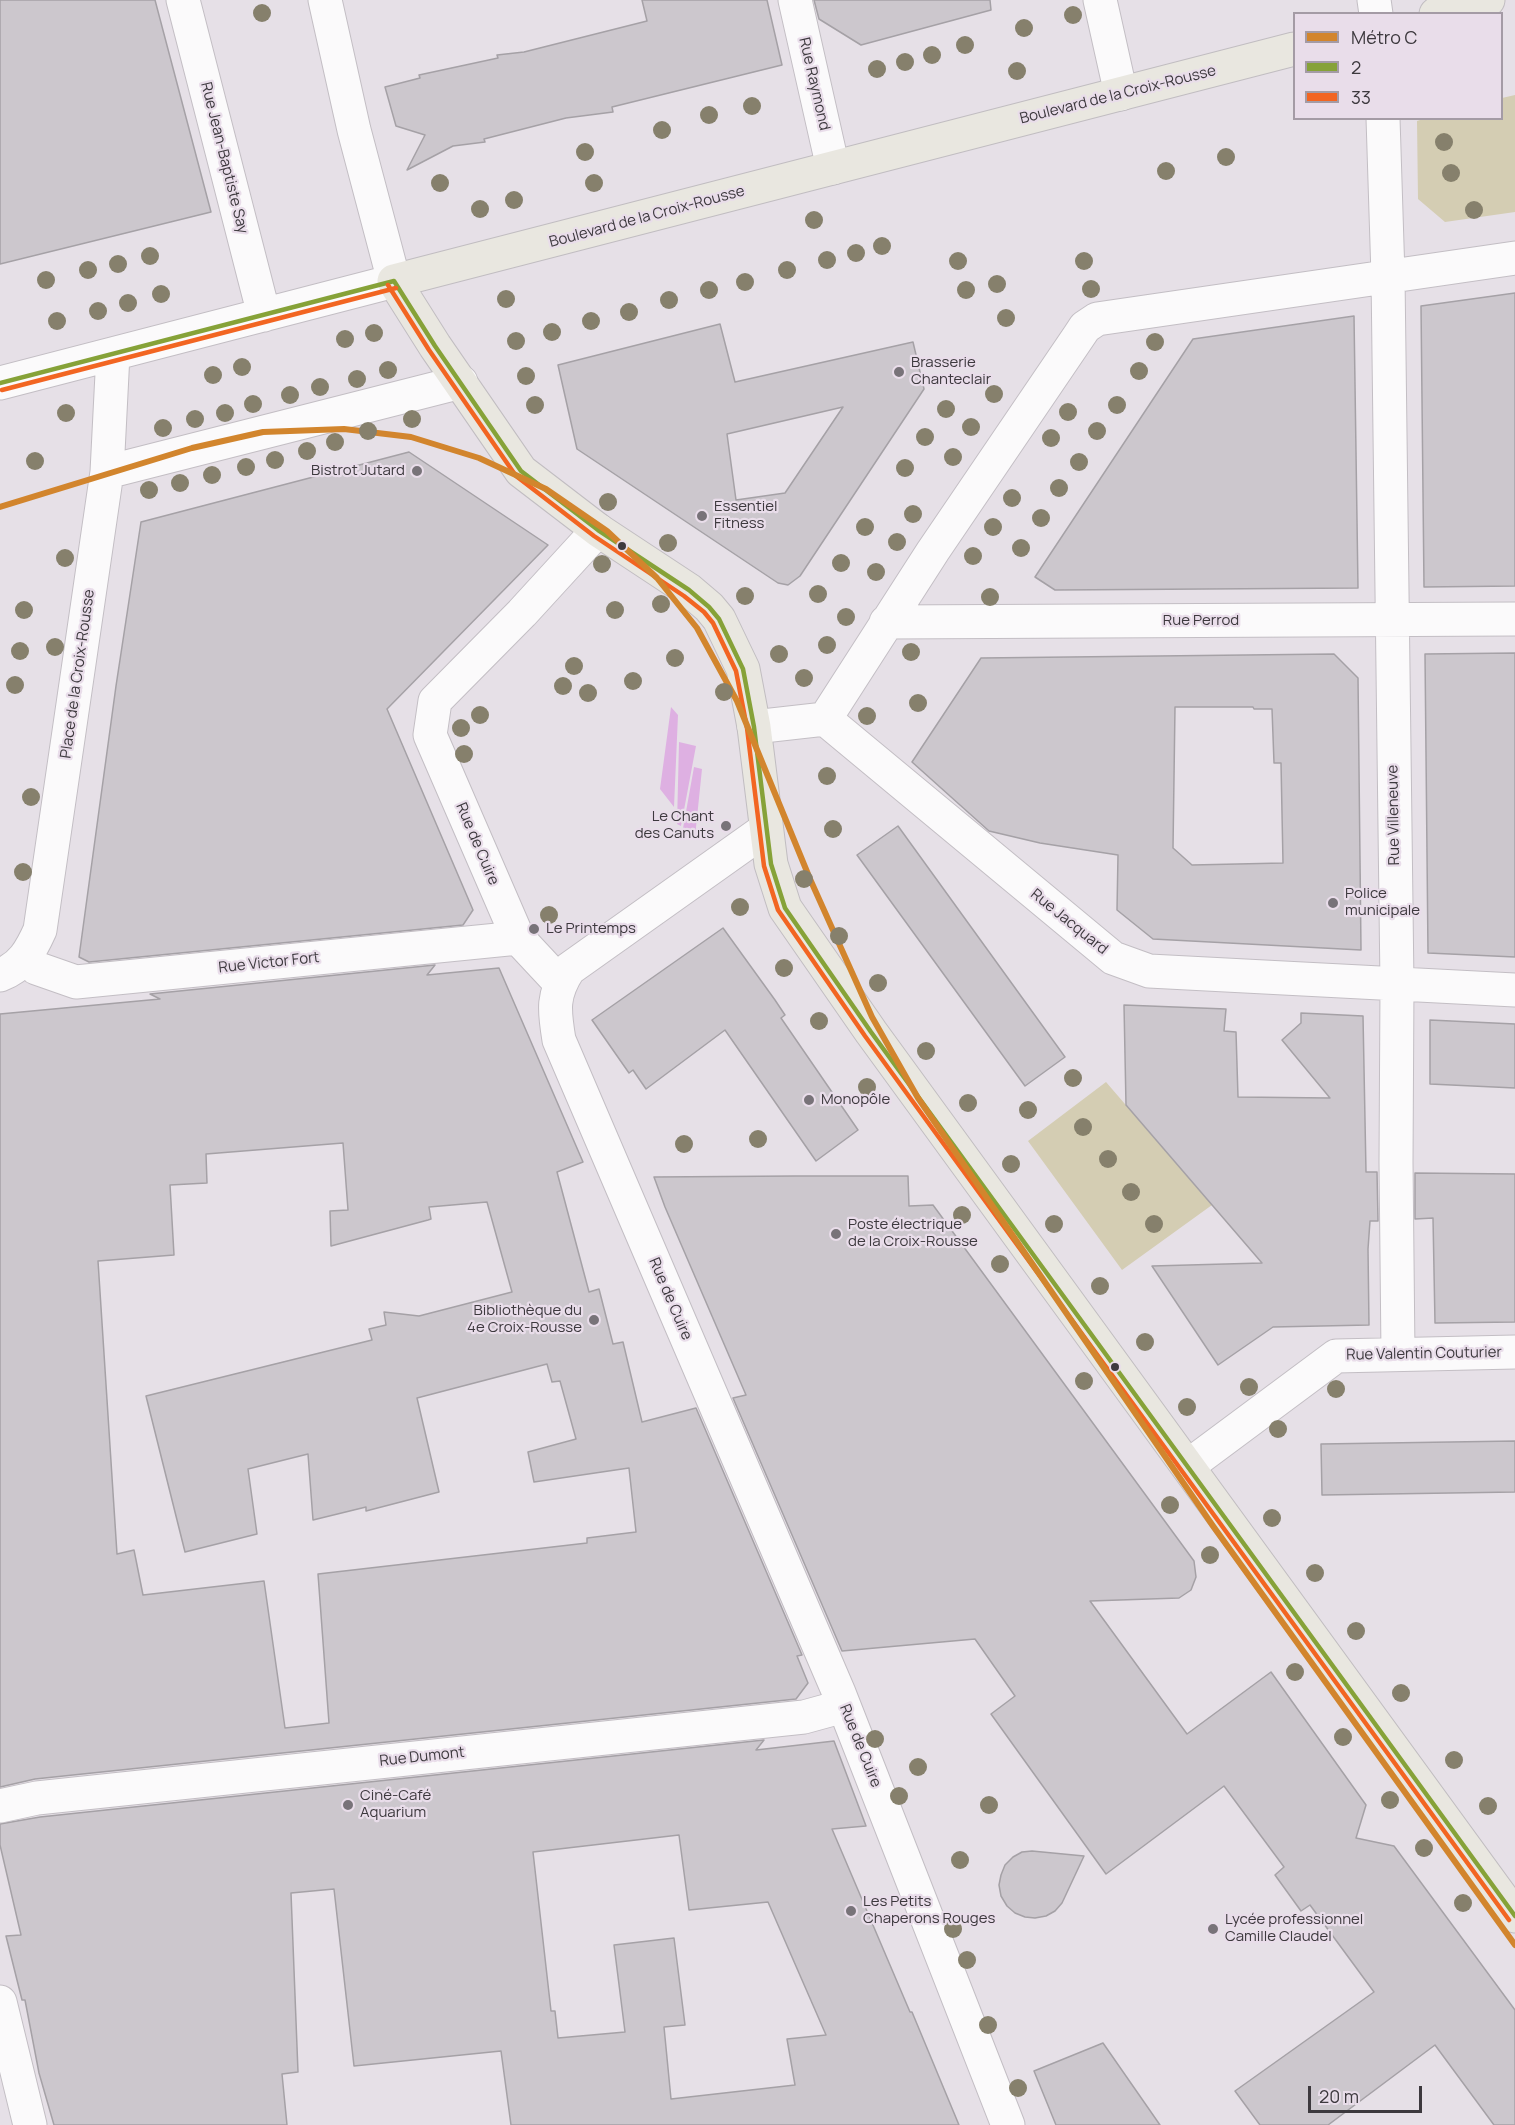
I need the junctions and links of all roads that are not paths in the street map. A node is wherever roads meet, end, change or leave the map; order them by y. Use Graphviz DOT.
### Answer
graph roads {
  1 [pos="183,0"];
  2 [pos="325,0"];
  3 [pos="795,0"];
  4 [pos="1100,0"];
  5 [pos="1488,0"];
  6 [pos="1443,12"];
  7 [pos="1293,50"];
  8 [pos="1121,94"];
  9 [pos="1383,120"];
  10 [pos="833,168"];
  11 [pos="1515,258"];
  12 [pos="1388,276"];
  13 [pos="394,281"];
  14 [pos="264,315"];
  15 [pos="113,354"];
  16 [pos="461,382"];
  17 [pos="0,383"];
  18 [pos="107,472"];
  19 [pos="598,530"];
  20 [pos="1515,618"];
  21 [pos="1392,620"];
  22 [pos="886,622"];
  23 [pos="825,719"];
  24 [pos="754,727"];
  25 [pos="766,829"];
  26 [pos="518,938"];
  27 [pos="13,966"];
  28 [pos="561,983"];
  29 [pos="1397,984"];
  30 [pos="1515,990"];
  31 [pos="1515,1352"];
  32 [pos="1398,1354"];
  33 [pos="1188,1466"];
  34 [pos="844,1706"];
  35 [pos="0,1806"];
  36 [pos="1515,1916"];
  37 [pos="0,2002"];
  38 [pos="30,2125"];
  39 [pos="1008,2125"];
  1 -- 14 [label="street, Rue Jean-Baptiste Say"];
  2 -- 13 [label="street"];
  3 -- 10 [label="street, Rue Raymond"];
  4 -- 8 [label="street"];
  5 -- 6 [label="main road"];
  7 -- 8 [label="main road, Boulevard de la Croix-Rousse"];
  8 -- 10 [label="main road, Boulevard de la Croix-Rousse"];
  9 -- 12 [label="street"];
  10 -- 13 [label="main road, Boulevard de la Croix-Rousse"];
  11 -- 12 [label="street"];
  12 -- 21 [label="street, Rue Villeneuve"];
  12 -- 22 [label="street"];
  13 -- 14 [label="street, Boulevard de la Croix-Rousse"];
  13 -- 16 [label="main road"];
  14 -- 15 [label="street, Boulevard de la Croix-Rousse"];
  15 -- 17 [label="street, Boulevard de la Croix-Rousse"];
  15 -- 18 [label="street, Place de la Croix-Rousse"];
  16 -- 18 [label="street"];
  16 -- 19 [label="main road"];
  18 -- 27 [label="street, Place de la Croix-Rousse"];
  19 -- 24 [label="main road"];
  19 -- 26 [label="street, Rue de Cuire"];
  20 -- 21 [label="street, Rue Perrod"];
  21 -- 22 [label="street, Rue Perrod"];
  21 -- 29 [label="street, Rue Villeneuve"];
  22 -- 23 [label="street"];
  23 -- 24 [label="street"];
  23 -- 29 [label="street, Rue Jacquard"];
  24 -- 25 [label="main road"];
  25 -- 28 [label="street"];
  25 -- 33 [label="main road"];
  26 -- 27 [label="street, Rue Victor Fort"];
  26 -- 28 [label="street, Rue de Cuire"];
  28 -- 34 [label="street, Rue de Cuire"];
  29 -- 30 [label="street, Rue Jacquard"];
  29 -- 32 [label="street, Rue Villeneuve"];
  31 -- 32 [label="street, Rue Valentin Couturier"];
  32 -- 33 [label="street, Rue Valentin Couturier"];
  33 -- 36 [label="main road"];
  34 -- 35 [label="street, Rue Dumont"];
  34 -- 39 [label="street, Rue de Cuire"];
  37 -- 38 [label="street"];
}
